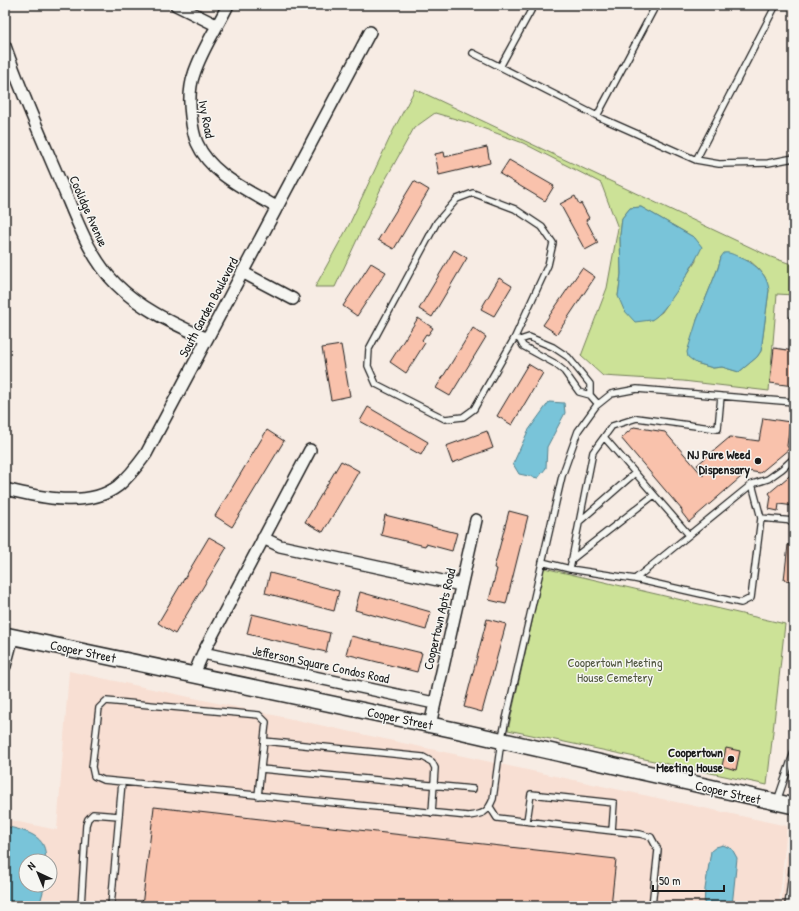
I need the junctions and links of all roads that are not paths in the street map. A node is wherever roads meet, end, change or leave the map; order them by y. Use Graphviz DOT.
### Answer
graph roads {
  1 [pos="176,5"];
  2 [pos="228,5"];
  3 [pos="534,5"];
  4 [pos="656,5"];
  5 [pos="774,6"];
  6 [pos="216,25"];
  7 [pos="370,32"];
  8 [pos="5,46"];
  9 [pos="473,53"];
  10 [pos="500,66"];
  11 [pos="597,116"];
  12 [pos="794,158"];
  13 [pos="696,160"];
  14 [pos="276,207"];
  15 [pos="242,272"];
  16 [pos="293,299"];
  17 [pos="518,338"];
  18 [pos="207,339"];
  19 [pos="590,395"];
  20 [pos="721,396"];
  21 [pos="794,402"];
  22 [pos="598,404"];
  23 [pos="604,437"];
  24 [pos="310,450"];
  25 [pos="794,458"];
  26 [pos="635,472"];
  27 [pos="752,484"];
  28 [pos="5,489"];
  29 [pos="654,495"];
  30 [pos="761,518"];
  31 [pos="476,520"];
  32 [pos="579,521"];
  33 [pos="794,521"];
  34 [pos="689,535"];
  35 [pos="263,538"];
  36 [pos="572,560"];
  37 [pos="542,562"];
  38 [pos="570,569"];
  39 [pos="635,579"];
  40 [pos="461,585"];
  41 [pos="8,639"];
  42 [pos="203,654"];
  43 [pos="5,666"];
  44 [pos="194,674"];
  45 [pos="434,703"];
  46 [pos="430,725"];
  47 [pos="501,740"];
  48 [pos="264,741"];
  49 [pos="794,752"];
  50 [pos="261,769"];
  51 [pos="122,782"];
  52 [pos="434,786"];
  53 [pos="473,789"];
  54 [pos="258,796"];
  55 [pos="776,802"];
  56 [pos="794,806"];
  57 [pos="490,807"];
  58 [pos="432,813"];
  59 [pos="119,816"];
  60 [pos="527,821"];
  61 [pos="612,830"];
  62 [pos="794,855"];
  63 [pos="792,881"];
  64 [pos="790,905"];
  65 [pos="81,906"];
  66 [pos="111,906"];
  67 [pos="652,906"];
  1 -- 6 [label="street"];
  2 -- 6 [label="street, Ivy Road"];
  3 -- 10 [label="lane"];
  4 -- 11 [label="lane"];
  5 -- 13 [label="lane"];
  6 -- 14 [label="street, Ivy Road"];
  7 -- 14 [label="street, South Garden Boulevard"];
  8 -- 18 [label="street, Coolidge Avenue"];
  9 -- 10 [label="lane"];
  10 -- 11 [label="lane"];
  11 -- 13 [label="lane"];
  12 -- 13 [label="lane"];
  14 -- 15 [label="street, South Garden Boulevard"];
  15 -- 16 [label="street"];
  15 -- 18 [label="street, South Garden Boulevard"];
  17 -- 17 [label="lane"];
  17 -- 19 [label="lane"];
  17 -- 19 [label="lane"];
  18 -- 28 [label="street, South Garden Boulevard"];
  19 -- 22 [label="lane"];
  20 -- 21 [label="lane"];
  20 -- 22 [label="lane"];
  20 -- 23 [label="lane"];
  22 -- 37 [label="lane"];
  23 -- 26 [label="lane"];
  23 -- 32 [label="lane"];
  24 -- 35 [label="street"];
  25 -- 27 [label="lane"];
  26 -- 29 [label="lane"];
  26 -- 32 [label="lane"];
  27 -- 30 [label="lane"];
  27 -- 34 [label="lane"];
  29 -- 34 [label="lane"];
  29 -- 36 [label="lane"];
  30 -- 33 [label="lane"];
  30 -- 39 [label="lane"];
  31 -- 40 [label="street, Coopertown Apts Road"];
  32 -- 36 [label="lane"];
  34 -- 39 [label="lane"];
  35 -- 40 [label="street"];
  35 -- 42 [label="street"];
  36 -- 38 [label="lane"];
  37 -- 38 [label="lane"];
  37 -- 47 [label="lane"];
  38 -- 39 [label="lane"];
  40 -- 45 [label="street, Coopertown Apts Road"];
  41 -- 43 [label="street"];
  41 -- 44 [label="street, Cooper Street"];
  42 -- 44 [label="street"];
  42 -- 45 [label="street, Jefferson Square Condos Road"];
  44 -- 46 [label="street, Cooper Street"];
  45 -- 46 [label="street, Coopertown Apts Road"];
  46 -- 47 [label="street, Cooper Street"];
  47 -- 55 [label="street, Cooper Street"];
  47 -- 57 [label="lane"];
  48 -- 50 [label="lane"];
  48 -- 51 [label="lane"];
  48 -- 52 [label="lane"];
  49 -- 55 [label="lane"];
  50 -- 52 [label="lane"];
  50 -- 54 [label="lane"];
  51 -- 54 [label="lane"];
  51 -- 59 [label="lane"];
  52 -- 53 [label="lane"];
  52 -- 58 [label="lane"];
  54 -- 58 [label="lane"];
  55 -- 56 [label="street, Cooper Street"];
  57 -- 58 [label="lane"];
  57 -- 60 [label="lane"];
  59 -- 65 [label="lane"];
  59 -- 66 [label="lane"];
  60 -- 61 [label="lane"];
  60 -- 61 [label="lane"];
  61 -- 67 [label="lane"];
  62 -- 63 [label="lane"];
  63 -- 64 [label="lane"];
}
